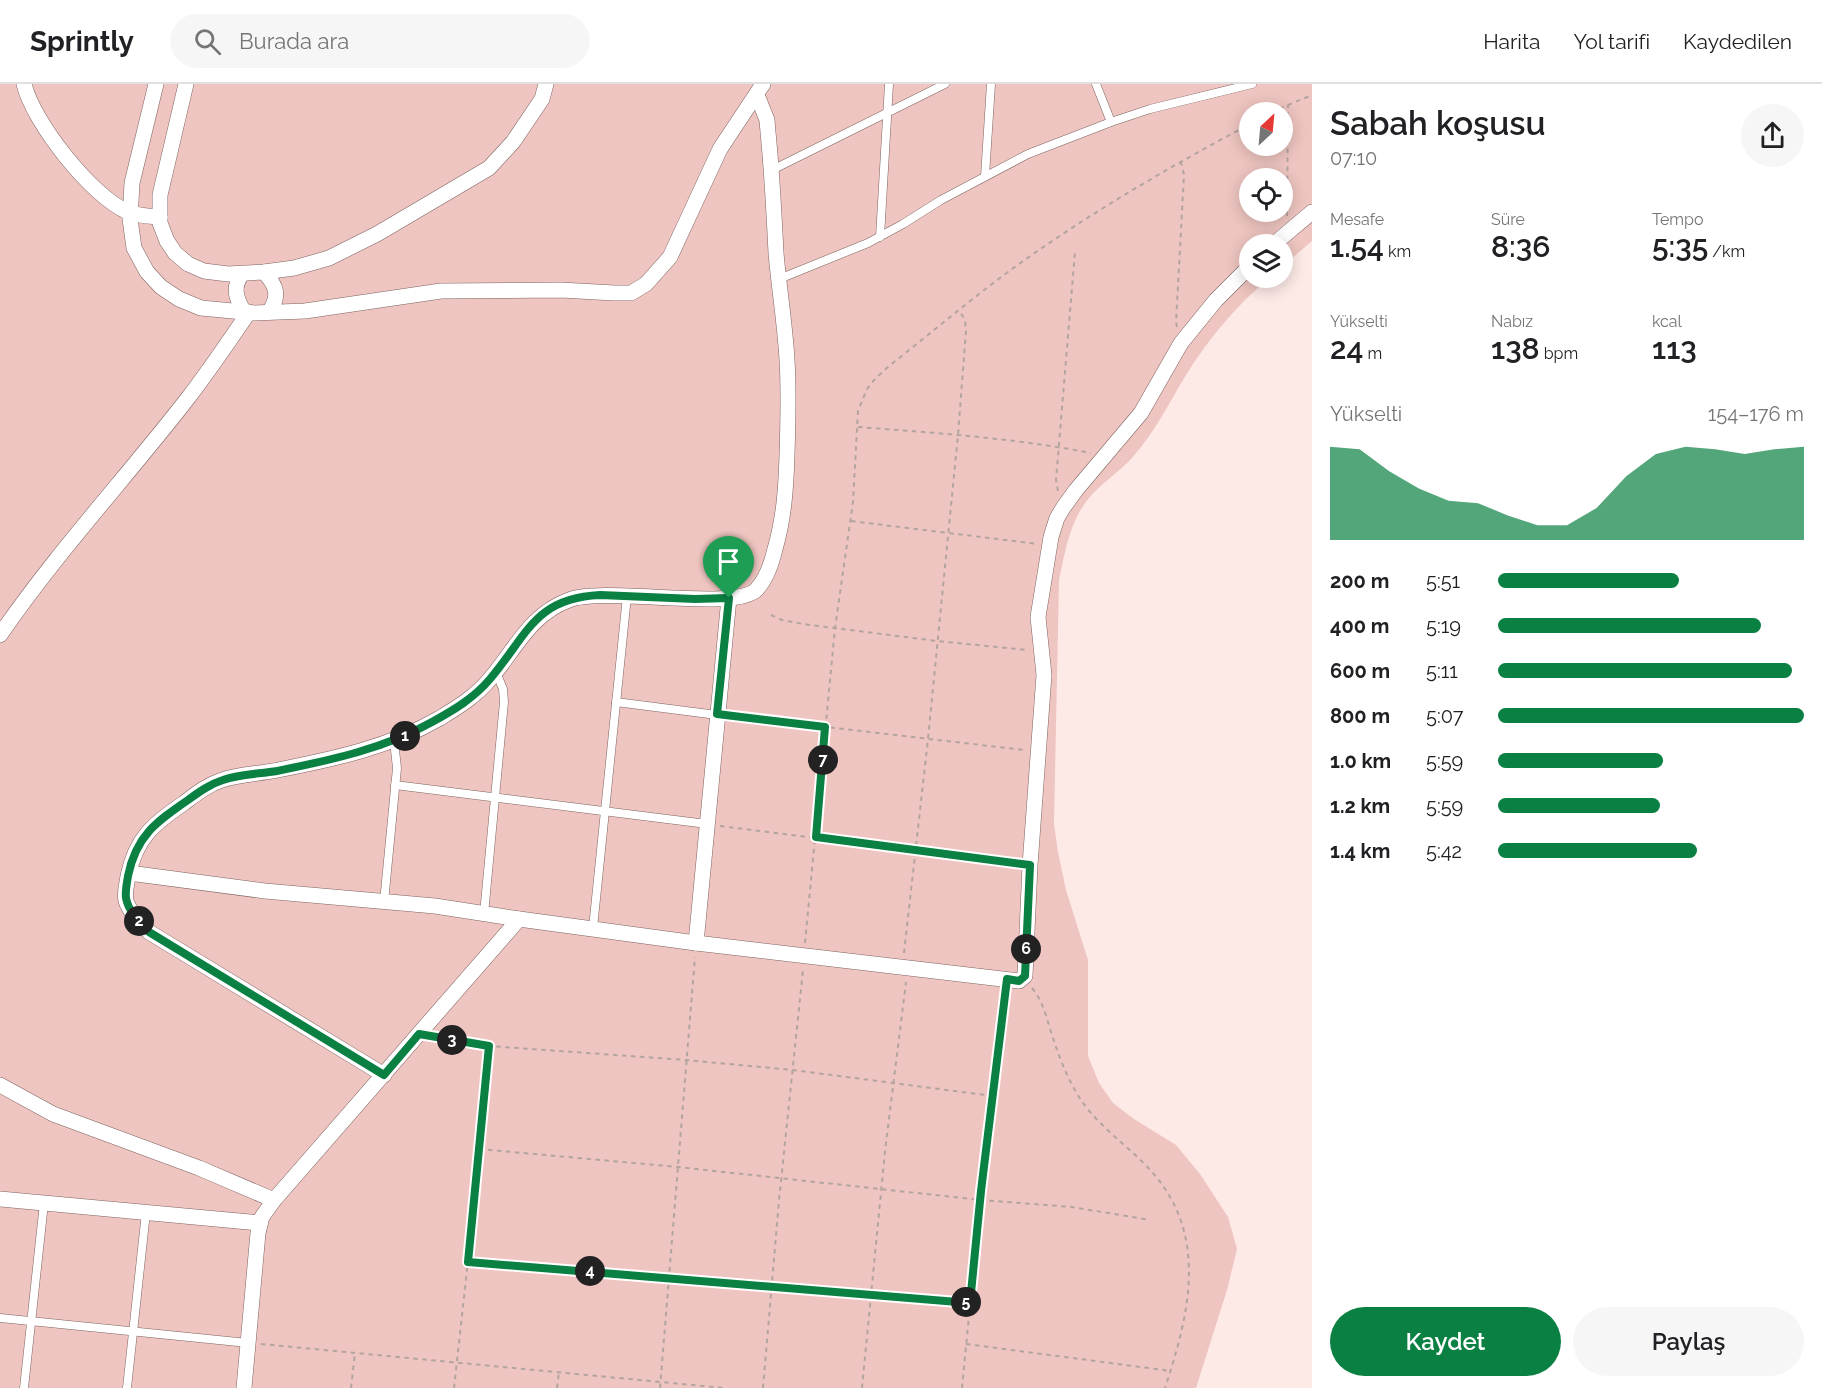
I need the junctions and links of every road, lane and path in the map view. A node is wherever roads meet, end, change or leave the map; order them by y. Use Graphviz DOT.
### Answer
graph roads {
  1 [pos="24,84"];
  2 [pos="156,84"];
  3 [pos="186,84"];
  4 [pos="546,84"];
  5 [pos="889,84"];
  6 [pos="945,84"];
  7 [pos="991,84"];
  8 [pos="1096,84"];
  9 [pos="1252,84"];
  10 [pos="760,90"];
  11 [pos="1312,95"];
  12 [pos="1293,103"];
  13 [pos="888,112"];
  14 [pos="1111,122"];
  15 [pos="1239,130"];
  16 [pos="1288,156"];
  17 [pos="1181,162"];
  18 [pos="772,170"];
  19 [pos="985,176"];
  20 [pos="1312,212"];
  21 [pos="130,213"];
  22 [pos="160,217"];
  23 [pos="1287,234"];
  24 [pos="880,237"];
  25 [pos="1075,252"];
  26 [pos="264,272"];
  27 [pos="242,274"];
  28 [pos="1239,277"];
  29 [pos="779,279"];
  30 [pos="959,310"];
  31 [pos="246,312"];
  32 [pos="269,312"];
  33 [pos="1181,343"];
  34 [pos="858,427"];
  35 [pos="958,435"];
  36 [pos="1059,447"];
  37 [pos="1105,456"];
  38 [pos="1063,508"];
  39 [pos="851,520"];
  40 [pos="948,532"];
  41 [pos="1049,545"];
  42 [pos="627,596"];
  43 [pos="729,598"];
  44 [pos="771,615"];
  45 [pos="835,628"];
  46 [pos="0,635"];
  47 [pos="937,641"];
  48 [pos="1042,651"];
  49 [pos="496,671"];
  50 [pos="616,702"];
  51 [pos="717,714"];
  52 [pos="825,727"];
  53 [pos="928,739"];
  54 [pos="394,741"];
  55 [pos="1039,752"];
  56 [pos="395,785"];
  57 [pos="496,797"];
  58 [pos="605,811"];
  59 [pos="707,824"];
  60 [pos="816,837"];
  61 [pos="916,850"];
  62 [pos="1030,865"];
  63 [pos="129,873"];
  64 [pos="384,902"];
  65 [pos="484,914"];
  66 [pos="519,919"];
  67 [pos="594,928"];
  68 [pos="696,942"];
  69 [pos="804,956"];
  70 [pos="905,967"];
  71 [pos="1007,979"];
  72 [pos="1023,980"];
  73 [pos="419,1034"];
  74 [pos="489,1046"];
  75 [pos="686,1060"];
  76 [pos="793,1070"];
  77 [pos="384,1075"];
  78 [pos="894,1083"];
  79 [pos="0,1085"];
  80 [pos="993,1096"];
  81 [pos="480,1149"];
  82 [pos="678,1167"];
  83 [pos="782,1178"];
  84 [pos="881,1190"];
  85 [pos="0,1199"];
  86 [pos="274,1200"];
  87 [pos="981,1200"];
  88 [pos="44,1203"];
  89 [pos="146,1212"];
  90 [pos="1150,1220"];
  91 [pos="260,1223"];
  92 [pos="468,1262"];
  93 [pos="669,1277"];
  94 [pos="772,1286"];
  95 [pos="871,1294"];
  96 [pos="970,1303"];
  97 [pos="0,1318"];
  98 [pos="31,1321"];
  99 [pos="133,1331"];
  100 [pos="248,1343"];
  101 [pos="966,1344"];
  102 [pos="355,1353"];
  103 [pos="457,1362"];
  104 [pos="1170,1371"];
  105 [pos="559,1372"];
  106 [pos="661,1382"];
  107 [pos="24,1388"];
  108 [pos="127,1388"];
  109 [pos="244,1388"];
  110 [pos="351,1388"];
  111 [pos="454,1388"];
  112 [pos="557,1388"];
  113 [pos="660,1388"];
  114 [pos="724,1388"];
  115 [pos="763,1388"];
  116 [pos="862,1388"];
  117 [pos="962,1388"];
  118 [pos="1165,1388"];
  1 -- 21 [label="street"];
  2 -- 21 [label="street"];
  3 -- 22 [label="street"];
  4 -- 26 [label="street"];
  5 -- 13 [label="lane"];
  6 -- 13 [label="lane"];
  7 -- 19 [label="lane"];
  8 -- 14 [label="lane"];
  9 -- 14 [label="lane"];
  10 -- 18 [label="street"];
  10 -- 32 [label="street"];
  11 -- 12 [label="path"];
  13 -- 18 [label="lane"];
  13 -- 24 [label="lane"];
  14 -- 19 [label="lane"];
  15 -- 17 [label="path"];
  16 -- 23 [label="path"];
  17 -- 30 [label="path"];
  17 -- 33 [label="path"];
  18 -- 29 [label="street"];
  19 -- 24 [label="lane"];
  20 -- 23 [label="street"];
  21 -- 22 [label="street"];
  21 -- 31 [label="street"];
  22 -- 27 [label="street"];
  24 -- 29 [label="lane"];
  25 -- 36 [label="path"];
  26 -- 27 [label="street"];
  26 -- 32 [label="street"];
  27 -- 31 [label="street"];
  28 -- 33 [label="street"];
  29 -- 43 [label="street"];
  30 -- 34 [label="path"];
  30 -- 35 [label="path"];
  31 -- 32 [label="street"];
  31 -- 46 [label="street"];
  33 -- 37 [label="street"];
  34 -- 35 [label="path"];
  34 -- 39 [label="path"];
  35 -- 36 [label="path"];
  35 -- 40 [label="path"];
  36 -- 37 [label="path"];
  36 -- 38 [label="path"];
  37 -- 38 [label="street"];
  38 -- 41 [label="street"];
  39 -- 40 [label="path"];
  39 -- 45 [label="path"];
  40 -- 41 [label="path"];
  40 -- 47 [label="path"];
  41 -- 48 [label="street"];
  42 -- 43 [label="street"];
  42 -- 49 [label="street"];
  42 -- 50 [label="lane"];
  43 -- 51 [label="street"];
  44 -- 45 [label="path"];
  45 -- 47 [label="path"];
  45 -- 52 [label="path"];
  47 -- 48 [label="path"];
  47 -- 53 [label="path"];
  48 -- 55 [label="street"];
  49 -- 54 [label="street"];
  49 -- 57 [label="lane"];
  50 -- 51 [label="lane"];
  50 -- 58 [label="lane"];
  51 -- 52 [label="path"];
  51 -- 59 [label="street"];
  52 -- 53 [label="path"];
  52 -- 60 [label="path"];
  53 -- 55 [label="path"];
  53 -- 61 [label="path"];
  54 -- 56 [label="lane"];
  54 -- 63 [label="street"];
  55 -- 62 [label="street"];
  56 -- 57 [label="lane"];
  56 -- 64 [label="lane"];
  57 -- 58 [label="lane"];
  57 -- 65 [label="lane"];
  58 -- 59 [label="lane"];
  58 -- 67 [label="lane"];
  59 -- 60 [label="path"];
  59 -- 68 [label="street"];
  60 -- 61 [label="path"];
  60 -- 69 [label="path"];
  61 -- 62 [label="path"];
  61 -- 70 [label="path"];
  62 -- 72 [label="street"];
  63 -- 64 [label="street"];
  63 -- 77 [label="street"];
  64 -- 65 [label="street"];
  65 -- 66 [label="street"];
  66 -- 67 [label="street"];
  66 -- 73 [label="street"];
  67 -- 68 [label="street"];
  68 -- 69 [label="street"];
  68 -- 75 [label="path"];
  69 -- 70 [label="street"];
  69 -- 76 [label="path"];
  70 -- 71 [label="street"];
  70 -- 78 [label="path"];
  71 -- 72 [label="street"];
  71 -- 80 [label="path"];
  72 -- 104 [label="path"];
  73 -- 74 [label="path"];
  73 -- 77 [label="street"];
  74 -- 75 [label="path"];
  74 -- 81 [label="path"];
  75 -- 76 [label="path"];
  75 -- 82 [label="path"];
  76 -- 78 [label="path"];
  76 -- 83 [label="path"];
  77 -- 86 [label="street"];
  78 -- 80 [label="path"];
  78 -- 84 [label="path"];
  79 -- 86 [label="street"];
  80 -- 87 [label="path"];
  81 -- 82 [label="path"];
  81 -- 92 [label="path"];
  82 -- 83 [label="path"];
  82 -- 93 [label="path"];
  83 -- 84 [label="path"];
  83 -- 94 [label="path"];
  84 -- 87 [label="path"];
  84 -- 95 [label="path"];
  85 -- 88 [label="street"];
  86 -- 91 [label="street"];
  87 -- 90 [label="path"];
  87 -- 96 [label="path"];
  88 -- 89 [label="street"];
  88 -- 98 [label="lane"];
  89 -- 91 [label="street"];
  89 -- 99 [label="lane"];
  91 -- 100 [label="street"];
  92 -- 93 [label="path"];
  92 -- 103 [label="path"];
  93 -- 94 [label="path"];
  93 -- 106 [label="path"];
  94 -- 95 [label="path"];
  94 -- 115 [label="path"];
  95 -- 96 [label="path"];
  95 -- 116 [label="path"];
  96 -- 101 [label="path"];
  97 -- 98 [label="lane"];
  98 -- 99 [label="lane"];
  98 -- 107 [label="lane"];
  99 -- 100 [label="lane"];
  99 -- 108 [label="lane"];
  100 -- 102 [label="path"];
  100 -- 109 [label="street"];
  101 -- 104 [label="path"];
  101 -- 117 [label="path"];
  102 -- 103 [label="path"];
  102 -- 110 [label="path"];
  103 -- 105 [label="path"];
  103 -- 111 [label="path"];
  104 -- 118 [label="path"];
  105 -- 106 [label="path"];
  105 -- 112 [label="path"];
  106 -- 113 [label="path"];
  106 -- 114 [label="path"];
}
